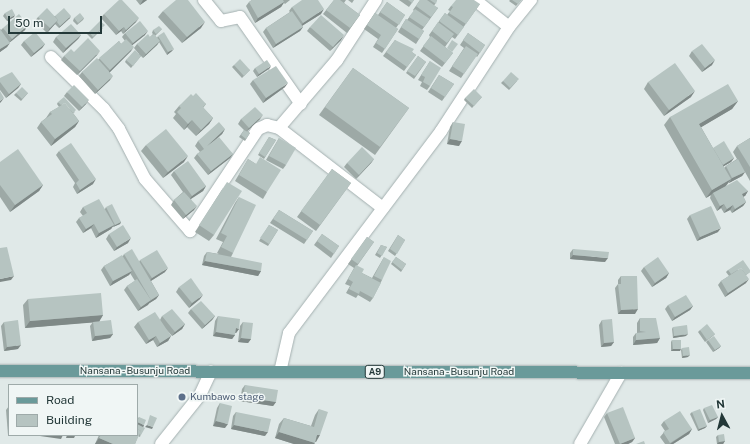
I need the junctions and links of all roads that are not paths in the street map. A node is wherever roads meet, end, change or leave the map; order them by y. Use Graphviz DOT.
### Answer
graph roads {
  1 [pos="204,0"];
  2 [pos="376,0"];
  3 [pos="475,0"];
  4 [pos="531,0"];
  5 [pos="509,27"];
  6 [pos="51,57"];
  7 [pos="301,104"];
  8 [pos="279,128"];
  9 [pos="383,208"];
  10 [pos="0,371"];
  11 [pos="210,371"];
  12 [pos="280,372"];
  13 [pos="621,373"];
  14 [pos="750,373"];
  15 [pos="161,444"];
  16 [pos="580,444"];
  1 -- 7 [label="street"];
  2 -- 7 [label="street"];
  3 -- 5 [label="street"];
  4 -- 5 [label="street"];
  5 -- 9 [label="street"];
  6 -- 8 [label="street"];
  7 -- 8 [label="street"];
  8 -- 9 [label="street"];
  9 -- 12 [label="street"];
  10 -- 11 [label="main road, Nansana - Busunju Road / A9"];
  11 -- 12 [label="main road, Nansana - Busunju Road / A9"];
  11 -- 15 [label="street"];
  12 -- 13 [label="main road, Nansana - Busunju Road / A9"];
  13 -- 14 [label="main road, Nansana - Busunju Road / A9"];
  13 -- 16 [label="street"];
}
